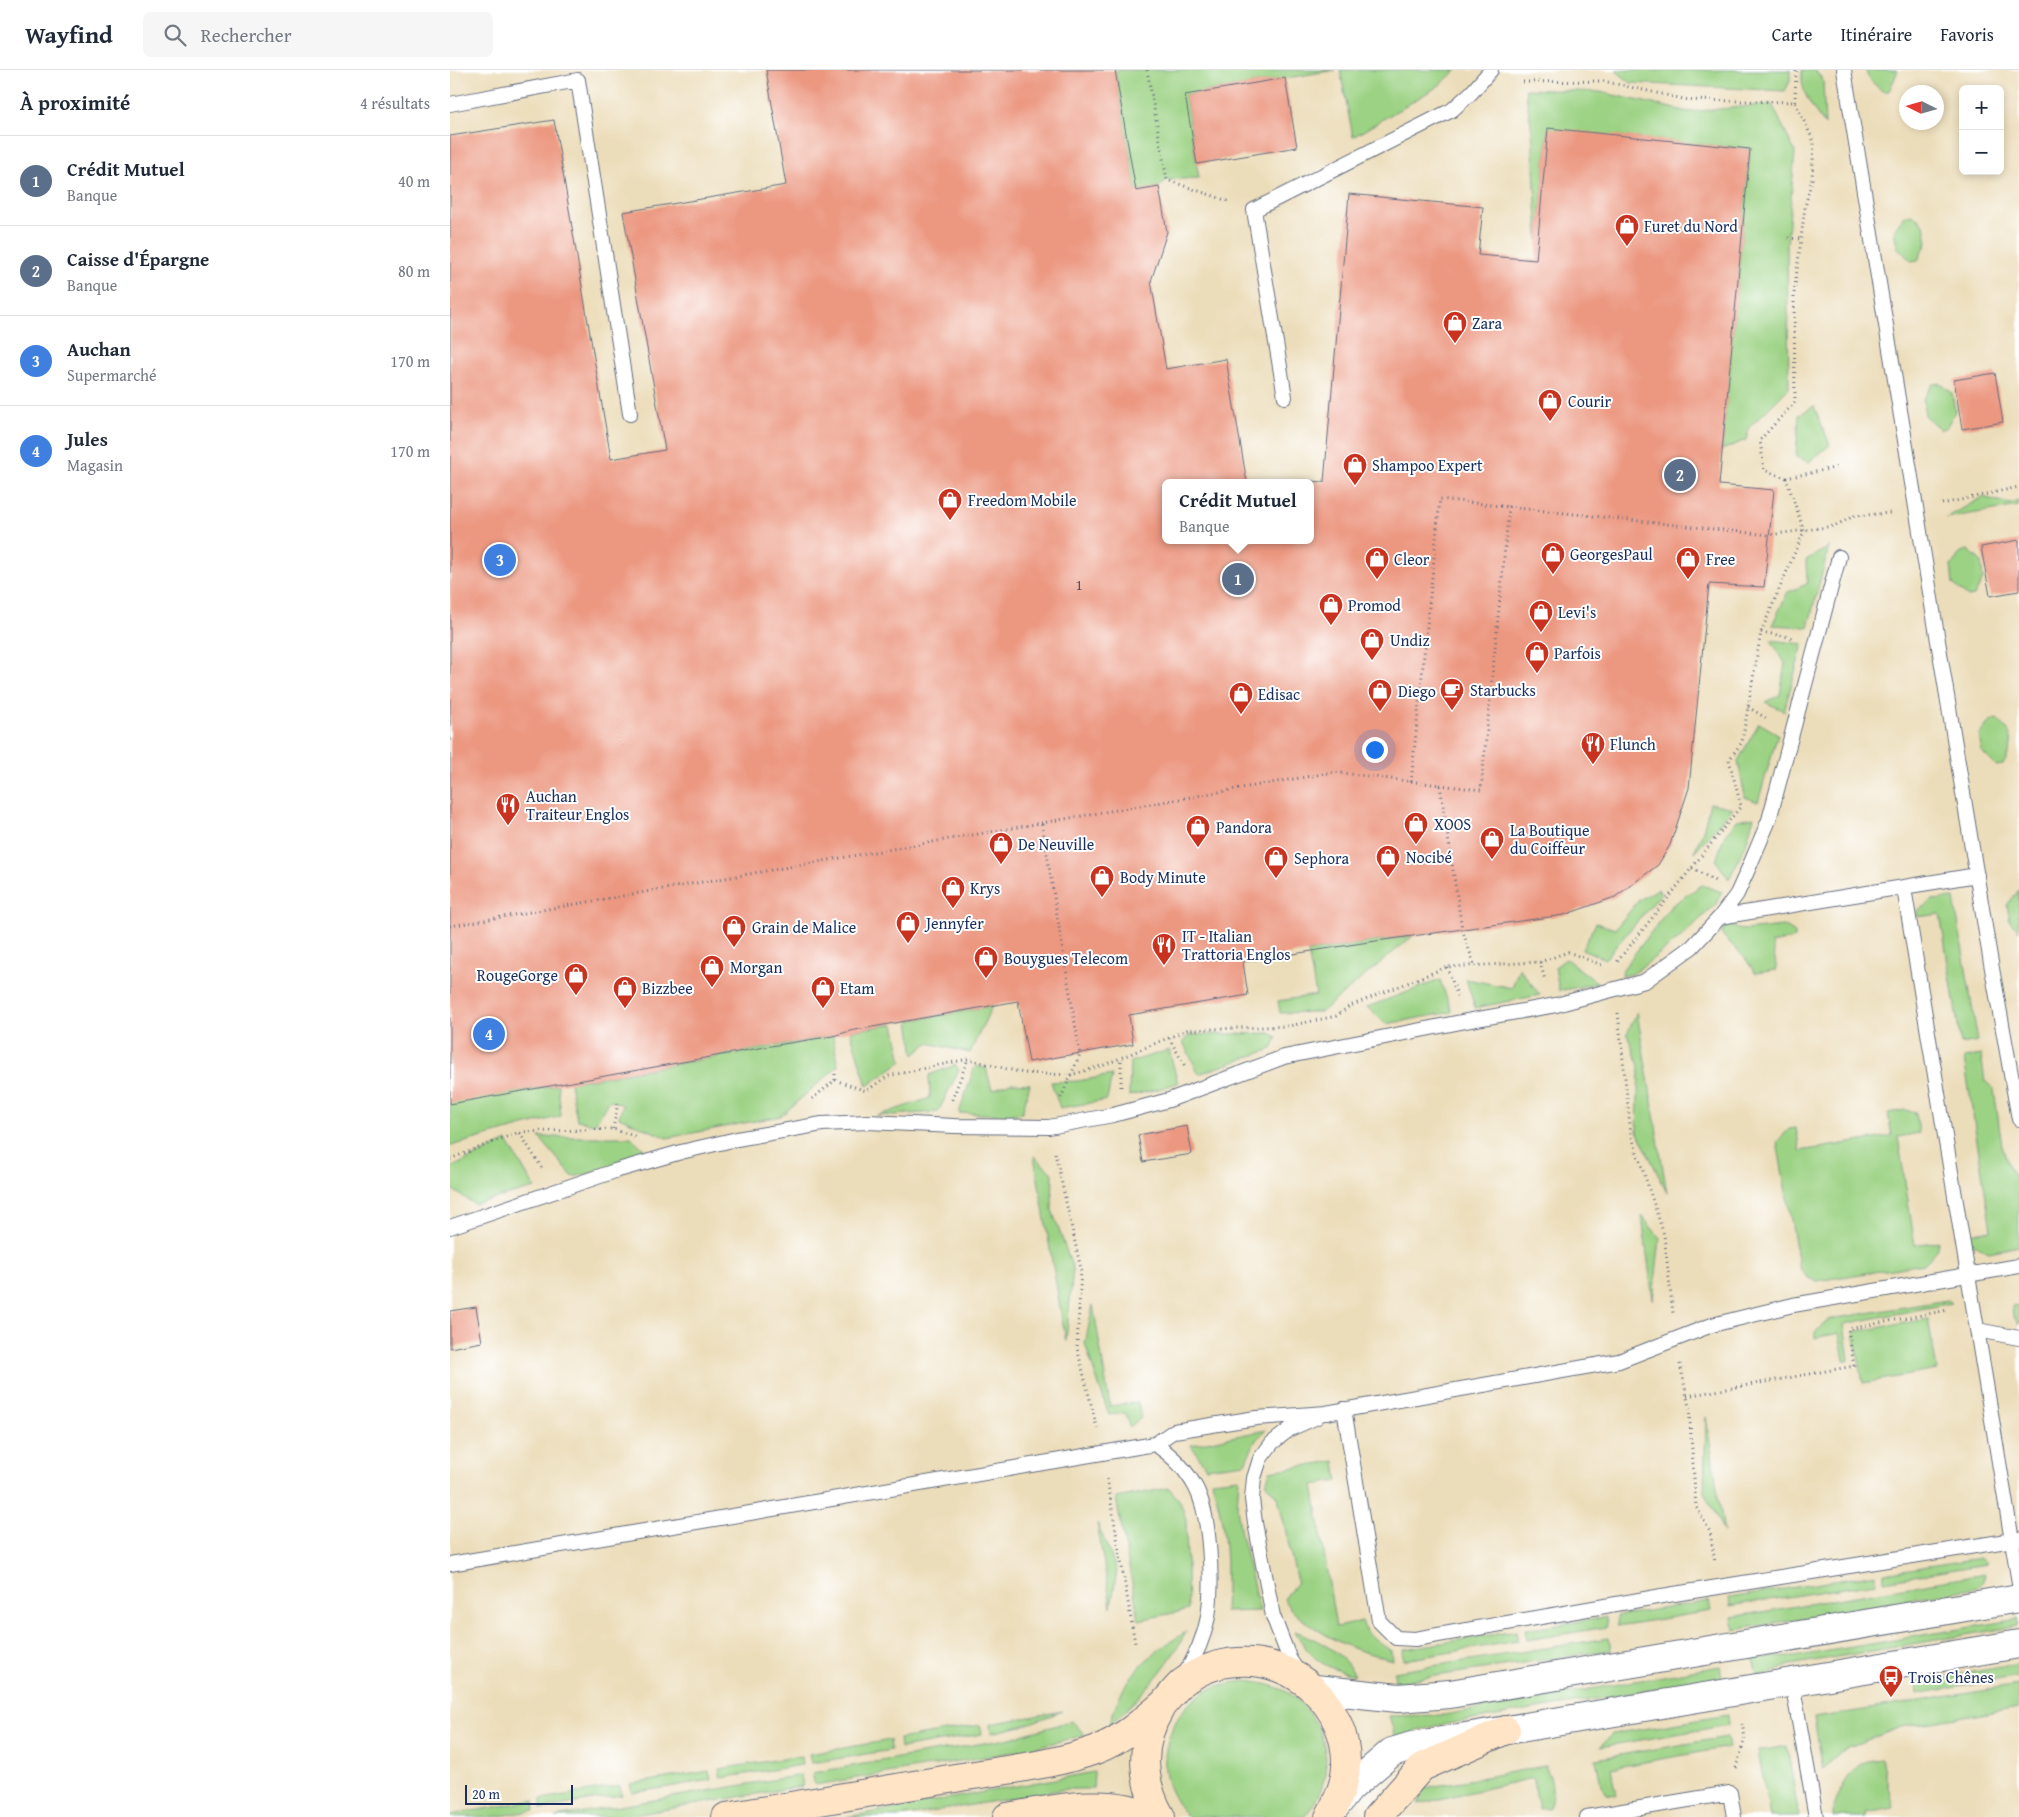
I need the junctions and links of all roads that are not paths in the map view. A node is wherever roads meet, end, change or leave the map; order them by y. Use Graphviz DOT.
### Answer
graph roads {
  1 [pos="1490,70"];
  2 [pos="1844,70"];
  3 [pos="450,104"];
  4 [pos="1285,397"];
  5 [pos="630,414"];
  6 [pos="1839,557"];
  7 [pos="1977,875"];
  8 [pos="1904,888"];
  9 [pos="1720,917"];
  10 [pos="2019,1119"];
  11 [pos="450,1227"];
  12 [pos="2019,1266"];
  13 [pos="1968,1276"];
  14 [pos="1977,1330"];
  15 [pos="2019,1338"];
  16 [pos="1344,1409"];
  17 [pos="1326,1413"];
  18 [pos="1155,1444"];
  19 [pos="2015,1539"];
  20 [pos="450,1564"];
  21 [pos="2019,1583"];
  22 [pos="2019,1598"];
  23 [pos="2019,1644"];
  24 [pos="1792,1682"];
  25 [pos="1309,1685"];
  26 [pos="1168,1698"];
  27 [pos="1506,1730"];
  28 [pos="1332,1812"];
  29 [pos="726,1817"];
  30 [pos="1008,1817"];
  31 [pos="1151,1817"];
  32 [pos="1161,1817"];
  33 [pos="1377,1817"];
  34 [pos="1587,1817"];
  35 [pos="1734,1817"];
  36 [pos="1816,1817"];
  1 -- 4 [label="lane"];
  2 -- 7 [label="lane"];
  3 -- 5 [label="lane"];
  6 -- 9 [label="lane"];
  7 -- 8 [label="lane"];
  7 -- 10 [label="lane"];
  8 -- 9 [label="lane"];
  8 -- 13 [label="lane"];
  9 -- 11 [label="lane"];
  12 -- 13 [label="lane"];
  13 -- 14 [label="lane"];
  13 -- 16 [label="lane"];
  14 -- 15 [label="lane"];
  14 -- 19 [label="lane"];
  16 -- 17 [label="lane"];
  16 -- 19 [label="lane"];
  17 -- 18 [label="lane"];
  17 -- 25 [label="lane"];
  18 -- 20 [label="lane"];
  18 -- 26 [label="lane"];
  19 -- 21 [label="lane"];
  22 -- 25 [label="street"];
  23 -- 24 [label="street"];
  24 -- 27 [label="street"];
  24 -- 36 [label="lane"];
  25 -- 26 [label="street"];
  25 -- 28 [label="street"];
  26 -- 29 [label="street"];
  26 -- 32 [label="street"];
  27 -- 28 [label="street"];
  27 -- 33 [label="street"];
  30 -- 31 [label="street"];
  34 -- 35 [label="lane"];
}
